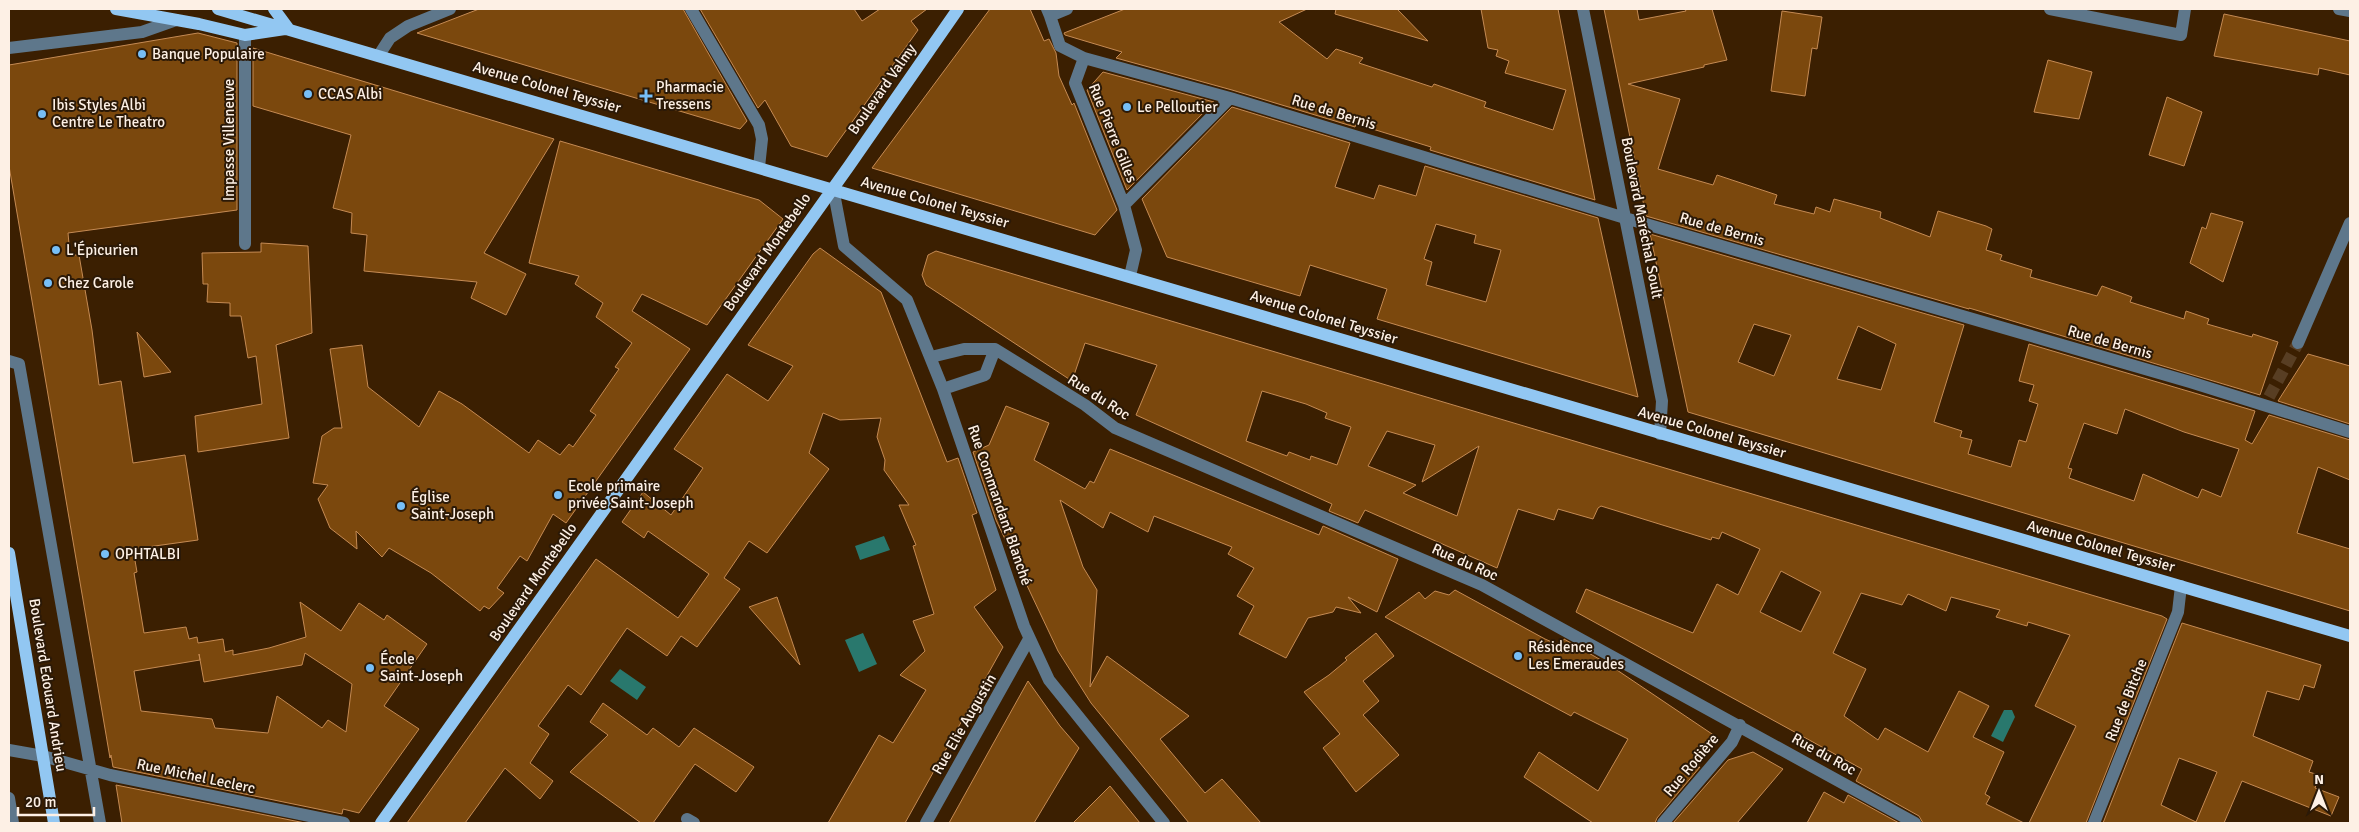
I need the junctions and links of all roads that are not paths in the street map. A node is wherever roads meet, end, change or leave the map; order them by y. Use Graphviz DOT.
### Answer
graph roads {
  1 [pos="116,9"];
  2 [pos="218,9"];
  3 [pos="274,9"];
  4 [pos="450,9"];
  5 [pos="692,9"];
  6 [pos="958,9"];
  7 [pos="1067,9"];
  8 [pos="1583,9"];
  9 [pos="2050,9"];
  10 [pos="2184,9"];
  11 [pos="2339,9"];
  12 [pos="2350,11"];
  13 [pos="1048,12"];
  14 [pos="176,20"];
  15 [pos="288,28"];
  16 [pos="245,36"];
  17 [pos="9,48"];
  18 [pos="379,55"];
  19 [pos="1084,58"];
  20 [pos="1230,98"];
  21 [pos="760,167"];
  22 [pos="833,188"];
  23 [pos="1124,205"];
  24 [pos="1625,218"];
  25 [pos="2350,223"];
  26 [pos="245,244"];
  27 [pos="1130,276"];
  28 [pos="2298,343"];
  29 [pos="995,349"];
  30 [pos="931,357"];
  31 [pos="9,361"];
  32 [pos="942,389"];
  33 [pos="2350,432"];
  34 [pos="1660,434"];
  35 [pos="9,553"];
  36 [pos="2181,586"];
  37 [pos="2350,636"];
  38 [pos="1030,639"];
  39 [pos="1740,725"];
  40 [pos="9,750"];
  41 [pos="44,756"];
  42 [pos="91,770"];
  43 [pos="9,798"];
  44 [pos="13,823"];
  45 [pos="54,823"];
  46 [pos="100,823"];
  47 [pos="344,823"];
  48 [pos="381,823"];
  49 [pos="926,823"];
  50 [pos="1164,823"];
  51 [pos="1663,823"];
  52 [pos="1915,823"];
  53 [pos="2094,823"];
  1 -- 14 [label="main road"];
  2 -- 15 [label="main road, Avenue Colonel Teyssier"];
  3 -- 15 [label="main road"];
  4 -- 18 [label="street"];
  5 -- 21 [label="street"];
  6 -- 22 [label="main road, Boulevard Valmy"];
  7 -- 13 [label="street"];
  8 -- 24 [label="street, Boulevard Maréchal Soult"];
  9 -- 10 [label="street"];
  11 -- 12 [label="street"];
  13 -- 19 [label="street"];
  14 -- 16 [label="main road"];
  14 -- 17 [label="street"];
  15 -- 16 [label="main road"];
  15 -- 18 [label="main road, Avenue Colonel Teyssier"];
  16 -- 26 [label="street, Impasse Villeneuve"];
  18 -- 21 [label="main road, Avenue Colonel Teyssier"];
  19 -- 20 [label="street, Rue de Bernis"];
  19 -- 23 [label="street, Rue Pierre Gilles"];
  20 -- 23 [label="street"];
  20 -- 24 [label="street, Rue de Bernis"];
  21 -- 22 [label="main road, Avenue Colonel Teyssier"];
  22 -- 27 [label="main road, Avenue Colonel Teyssier"];
  22 -- 30 [label="street, Rue Commandant Blanché"];
  22 -- 48 [label="main road, Boulevard Montebello"];
  23 -- 27 [label="street, Rue Pierre Gilles"];
  24 -- 33 [label="street, Rue de Bernis"];
  24 -- 34 [label="street, Boulevard Maréchal Soult"];
  25 -- 28 [label="street"];
  27 -- 34 [label="main road, Avenue Colonel Teyssier"];
  29 -- 30 [label="street"];
  29 -- 32 [label="street"];
  29 -- 39 [label="street, Rue du Roc"];
  30 -- 32 [label="street, Rue Commandant Blanché"];
  31 -- 42 [label="street"];
  32 -- 38 [label="street, Rue Commandant Blanché"];
  34 -- 36 [label="main road, Avenue Colonel Teyssier"];
  35 -- 41 [label="main road, Boulevard Edouard Andrieu"];
  36 -- 37 [label="main road, Avenue Colonel Teyssier"];
  36 -- 53 [label="street, Rue de Bitche"];
  38 -- 49 [label="street, Rue Elie Augustin"];
  38 -- 50 [label="street, Rue Commandant Blanché"];
  39 -- 51 [label="street, Rue Rodière"];
  39 -- 52 [label="street, Rue du Roc"];
  40 -- 41 [label="street, Rue Michel Leclerc"];
  41 -- 42 [label="street, Rue Michel Leclerc"];
  41 -- 45 [label="main road, Boulevard Edouard Andrieu"];
  42 -- 46 [label="street"];
  42 -- 47 [label="street, Rue Michel Leclerc"];
  43 -- 44 [label="street"];
}
